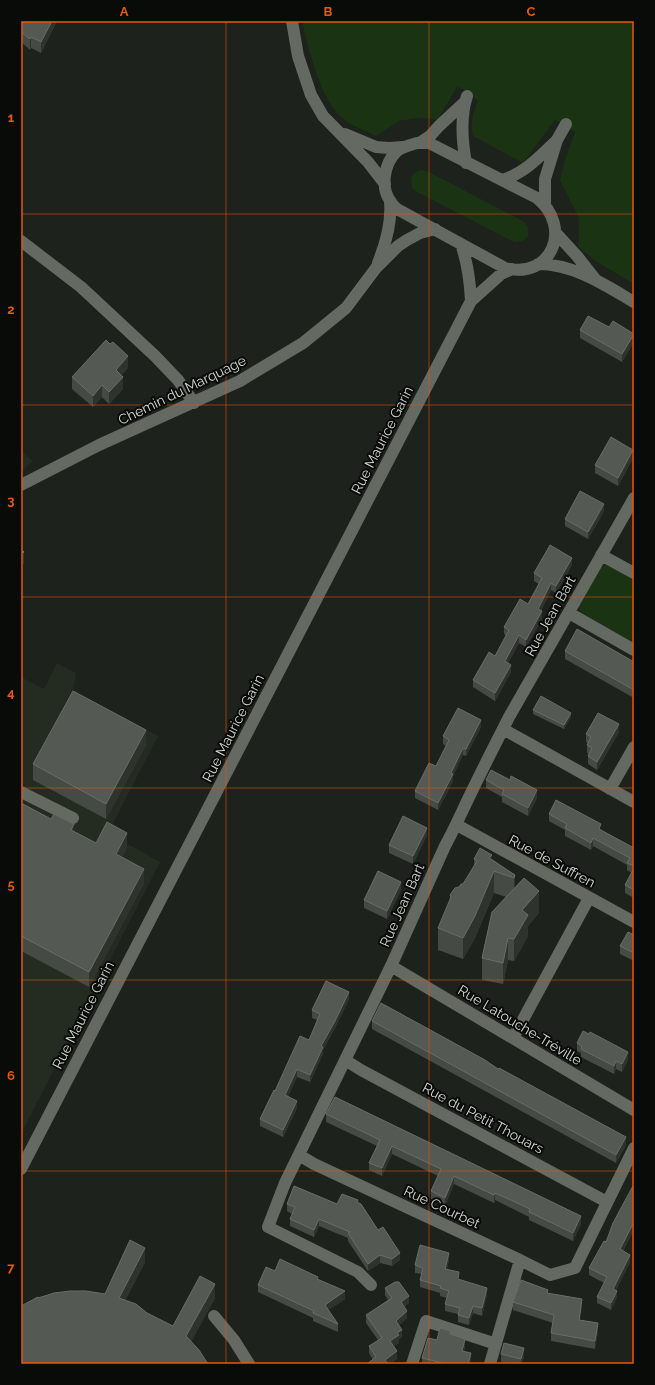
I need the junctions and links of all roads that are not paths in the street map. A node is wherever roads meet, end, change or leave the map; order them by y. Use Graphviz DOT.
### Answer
graph roads {
  1 [pos="292,21"];
  2 [pos="566,124"];
  3 [pos="340,132"];
  4 [pos="557,140"];
  5 [pos="421,142"];
  6 [pos="403,147"];
  7 [pos="466,163"];
  8 [pos="502,180"];
  9 [pos="385,184"];
  10 [pos="390,202"];
  11 [pos="545,204"];
  12 [pos="435,230"];
  13 [pos="555,232"];
  14 [pos="21,241"];
  15 [pos="461,244"];
  16 [pos="538,264"];
  17 [pos="376,268"];
  18 [pos="512,269"];
  19 [pos="596,279"];
  20 [pos="471,301"];
  21 [pos="634,302"];
  22 [pos="194,403"];
  23 [pos="21,485"];
  24 [pos="634,498"];
  25 [pos="601,555"];
  26 [pos="634,573"];
  27 [pos="569,613"];
  28 [pos="634,650"];
  29 [pos="503,729"];
  30 [pos="634,747"];
  31 [pos="610,789"];
  32 [pos="21,792"];
  33 [pos="634,802"];
  34 [pos="73,818"];
  35 [pos="457,825"];
  36 [pos="589,898"];
  37 [pos="634,922"];
  38 [pos="391,966"];
  39 [pos="513,1038"];
  40 [pos="345,1060"];
  41 [pos="634,1110"];
  42 [pos="634,1148"];
  43 [pos="299,1155"];
  44 [pos="21,1168"];
  45 [pos="607,1202"];
  46 [pos="520,1260"];
  47 [pos="371,1285"];
  48 [pos="214,1316"];
  49 [pos="496,1344"];
  50 [pos="250,1364"];
  51 [pos="412,1364"];
  52 [pos="490,1364"];
  1 -- 3 [label="street"];
  2 -- 4 [label="street"];
  3 -- 6 [label="street"];
  3 -- 9 [label="street"];
  4 -- 8 [label="street"];
  4 -- 11 [label="street"];
  5 -- 6 [label="street"];
  5 -- 7 [label="street"];
  5 -- 7 [label="street"];
  6 -- 9 [label="street"];
  7 -- 8 [label="street"];
  8 -- 11 [label="street"];
  9 -- 10 [label="street, Chemin du Marquage"];
  10 -- 12 [label="street"];
  10 -- 17 [label="street, Chemin du Marquage"];
  11 -- 13 [label="street"];
  12 -- 15 [label="street"];
  12 -- 17 [label="street, Chemin du Marquage"];
  13 -- 16 [label="street"];
  13 -- 19 [label="street"];
  14 -- 22 [label="street"];
  15 -- 18 [label="street"];
  15 -- 20 [label="street"];
  16 -- 18 [label="street"];
  16 -- 19 [label="street"];
  17 -- 22 [label="street, Chemin du Marquage"];
  18 -- 20 [label="street, Rue Maurice Garin"];
  19 -- 21 [label="street"];
  20 -- 44 [label="street, Rue Maurice Garin"];
  22 -- 23 [label="street, Chemin du Marquage"];
  24 -- 25 [label="street, Rue Jean Bart"];
  25 -- 26 [label="street"];
  25 -- 27 [label="street, Rue Jean Bart"];
  27 -- 28 [label="street"];
  27 -- 29 [label="street, Rue Jean Bart"];
  29 -- 31 [label="street"];
  29 -- 35 [label="street, Rue Jean Bart"];
  30 -- 31 [label="street"];
  31 -- 33 [label="street"];
  32 -- 34 [label="street"];
  35 -- 36 [label="street, Rue de Suffren"];
  35 -- 38 [label="street, Rue Jean Bart"];
  36 -- 37 [label="street, Rue de Suffren"];
  36 -- 39 [label="street"];
  38 -- 39 [label="street, Rue Latouche-Tréville"];
  38 -- 40 [label="street, Rue Jean Bart"];
  39 -- 41 [label="street, Rue Latouche-Tréville"];
  40 -- 43 [label="street, Rue Jean Bart"];
  40 -- 45 [label="street, Rue du Petit Thouars"];
  42 -- 45 [label="street"];
  43 -- 46 [label="street, Rue Courbet"];
  43 -- 47 [label="street, Rue Jean Bart"];
  45 -- 46 [label="street, Rue Courbet"];
  46 -- 49 [label="street"];
  48 -- 50 [label="street"];
  49 -- 51 [label="street"];
  49 -- 52 [label="street"];
}
